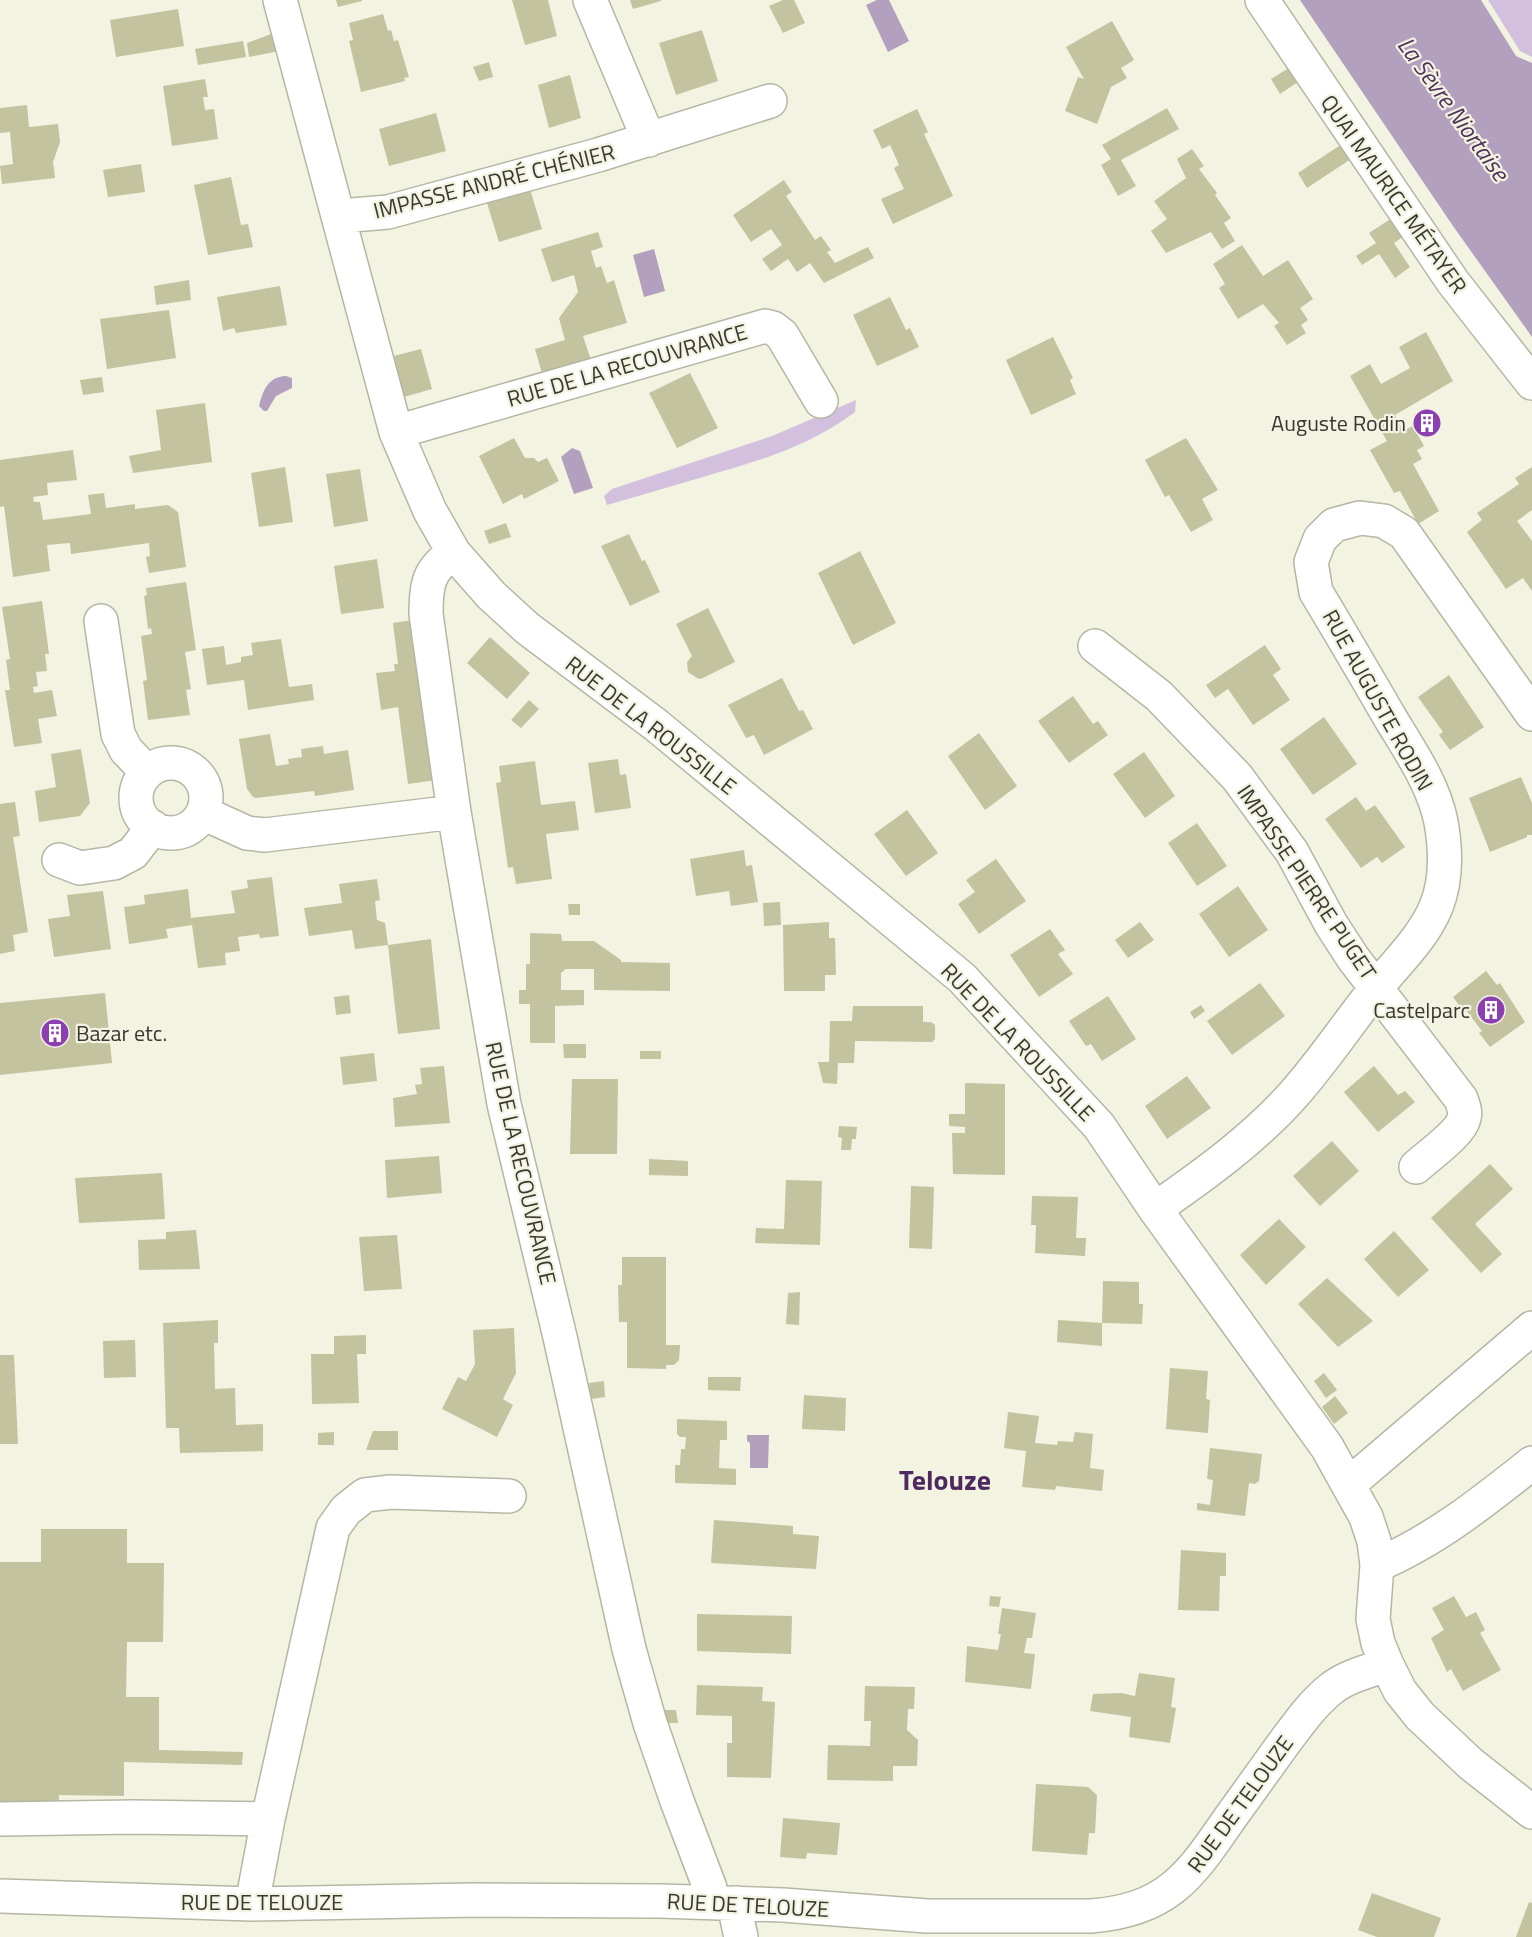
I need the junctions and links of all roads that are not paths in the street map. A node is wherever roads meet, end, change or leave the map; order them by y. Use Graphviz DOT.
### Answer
graph roads {
  1 [pos="280,0"];
  2 [pos="590,0"];
  3 [pos="1262,0"];
  4 [pos="770,101"];
  5 [pos="649,140"];
  6 [pos="339,219"];
  7 [pos="1532,383"];
  8 [pos="821,401"];
  9 [pos="396,432"];
  10 [pos="454,553"];
  11 [pos="101,621"];
  12 [pos="1095,646"];
  13 [pos="1532,714"];
  14 [pos="147,772"];
  15 [pos="454,812"];
  16 [pos="203,813"];
  17 [pos="153,827"];
  18 [pos="59,860"];
  19 [pos="1377,987"];
  20 [pos="1416,1167"];
  21 [pos="1155,1209"];
  22 [pos="1532,1328"];
  23 [pos="1532,1463"];
  24 [pos="1348,1485"];
  25 [pos="509,1496"];
  26 [pos="1377,1565"];
  27 [pos="1387,1665"];
  28 [pos="1532,1812"];
  29 [pos="0,1819"];
  30 [pos="268,1819"];
  31 [pos="0,1896"];
  32 [pos="724,1903"];
  33 [pos="252,1905"];
  34 [pos="741,1937"];
  1 -- 6 [label="street"];
  2 -- 5 [label="street"];
  3 -- 7 [label="street, QUAI MAURICE MÉTAYER"];
  4 -- 5 [label="street, IMPASSE ANDRÉ CHÉNIER"];
  5 -- 6 [label="street, IMPASSE ANDRÉ CHÉNIER"];
  6 -- 9 [label="street"];
  8 -- 9 [label="street, RUE DE LA RECOUVRANCE"];
  9 -- 10 [label="street"];
  10 -- 15 [label="street, RUE DE LA RECOUVRANCE"];
  10 -- 21 [label="street, RUE DE LA ROUSSILLE"];
  11 -- 14 [label="street"];
  12 -- 19 [label="street, IMPASSE PIERRE PUGET"];
  13 -- 19 [label="street, RUE AUGUSTE RODIN"];
  14 -- 16 [label="street"];
  14 -- 17 [label="street"];
  15 -- 16 [label="street"];
  15 -- 32 [label="street, RUE DE LA RECOUVRANCE"];
  16 -- 17 [label="street"];
  17 -- 18 [label="street"];
  19 -- 20 [label="street, IMPASSE PIERRE PUGET"];
  19 -- 21 [label="street, RUE AUGUSTE RODIN"];
  21 -- 24 [label="street, RUE DE LA ROUSSILLE"];
  22 -- 24 [label="street"];
  23 -- 26 [label="street"];
  24 -- 26 [label="street, RUE DE LA ROUSSILLE"];
  25 -- 30 [label="street"];
  26 -- 27 [label="street, RUE DE LA ROUSSILLE"];
  27 -- 28 [label="street, RUE DE LA ROUSSILLE"];
  27 -- 32 [label="street, RUE DE TELOUZE"];
  29 -- 30 [label="street"];
  30 -- 33 [label="street"];
  31 -- 33 [label="street, RUE DE TELOUZE"];
  32 -- 33 [label="street, RUE DE TELOUZE"];
  32 -- 34 [label="street, RUE DE LA RECOUVRANCE"];
}
